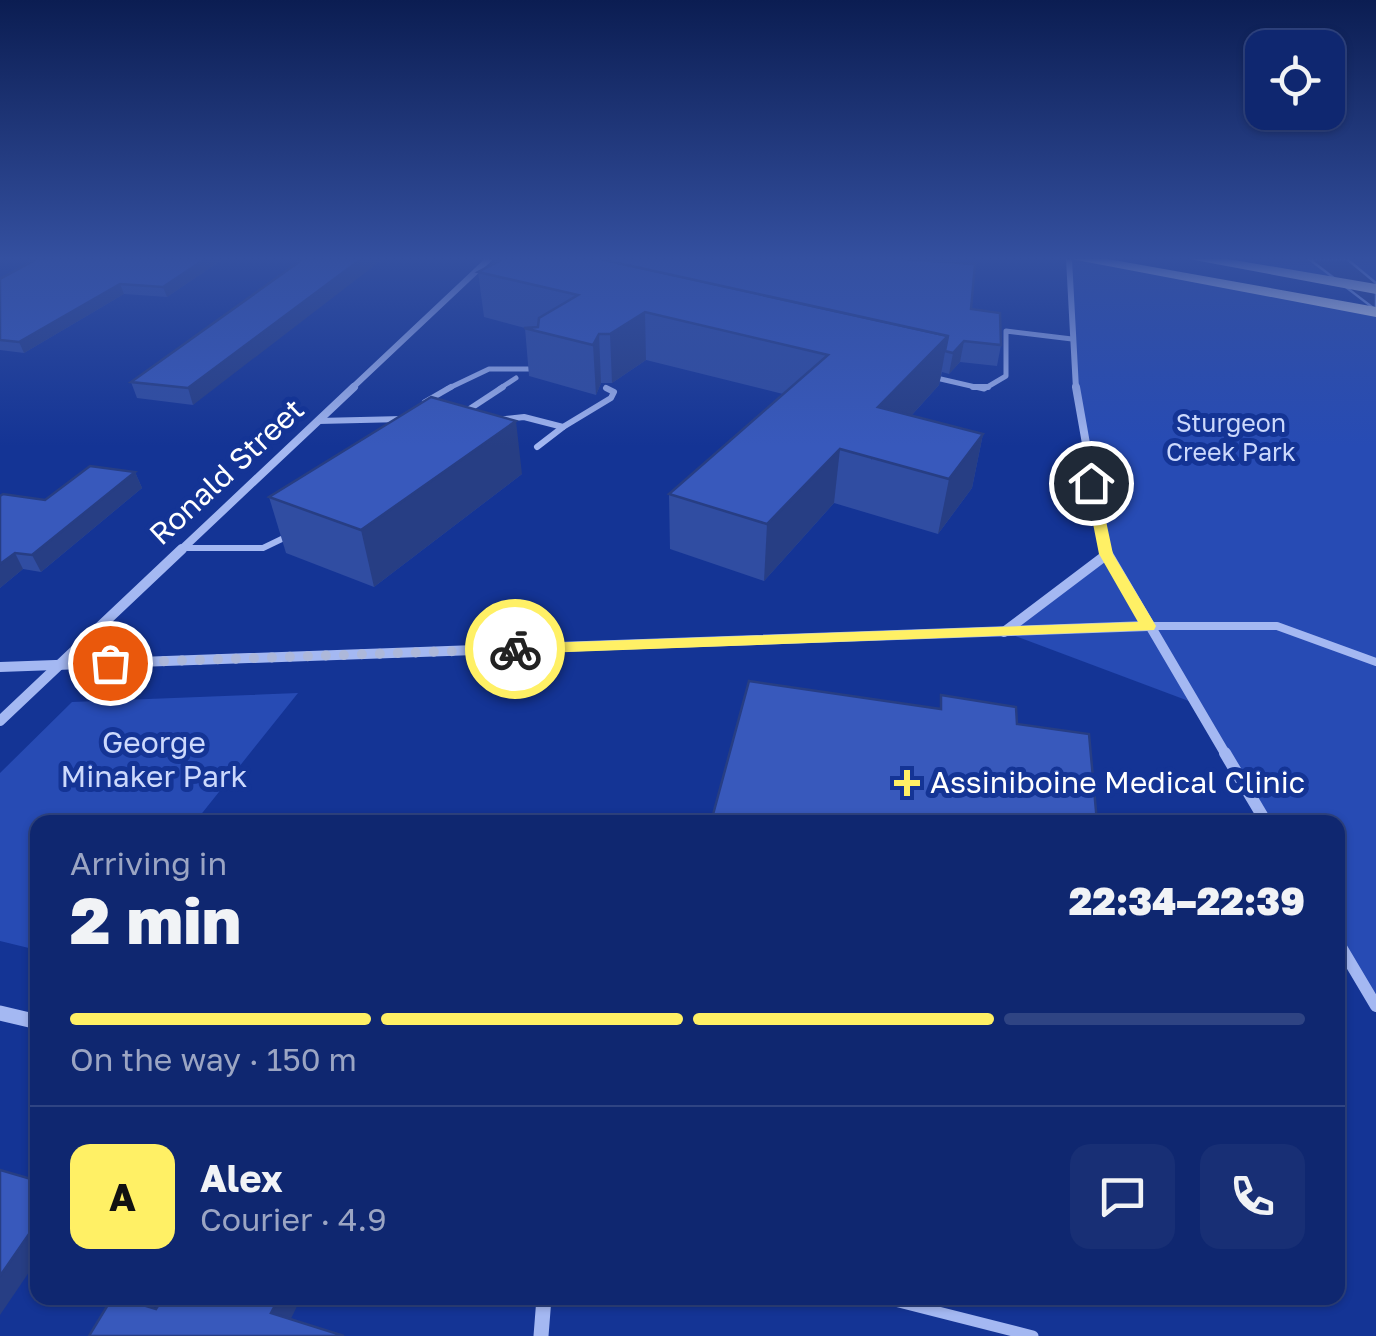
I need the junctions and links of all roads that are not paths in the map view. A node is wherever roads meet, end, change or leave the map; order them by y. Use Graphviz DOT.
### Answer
graph roads {
  1 [pos="424,321"];
  2 [pos="1071,321"];
  3 [pos="1072,339"];
  4 [pos="539,370"];
  5 [pos="926,375"];
  6 [pos="516,378"];
  7 [pos="606,388"];
  8 [pos="415,419"];
  9 [pos="396,420"];
  10 [pos="467,420"];
  11 [pos="318,421"];
  12 [pos="488,422"];
  13 [pos="562,427"];
  14 [pos="536,447"];
  15 [pos="298,530"];
  16 [pos="183,548"];
  17 [pos="1106,554"];
  18 [pos="1148,626"];
  19 [pos="1004,632"];
  20 [pos="1376,662"];
  21 [pos="60,665"];
  22 [pos="0,667"];
  23 [pos="0,721"];
  24 [pos="1262,815"];
  25 [pos="1345,954"];
  26 [pos="1376,1006"];
  27 [pos="0,1013"];
  28 [pos="30,1020"];
  29 [pos="543,1305"];
  30 [pos="910,1305"];
  31 [pos="541,1336"];
  32 [pos="1034,1336"];
  1 -- 11 [label="street, Ronald Street"];
  2 -- 3 [label="street"];
  3 -- 5 [label="lane"];
  3 -- 17 [label="street"];
  4 -- 9 [label="lane"];
  6 -- 10 [label="lane"];
  7 -- 13 [label="lane"];
  8 -- 9 [label="lane"];
  9 -- 11 [label="lane"];
  11 -- 16 [label="street, Ronald Street"];
  12 -- 13 [label="lane"];
  13 -- 14 [label="lane"];
  15 -- 16 [label="lane"];
  16 -- 21 [label="street, Ronald Street"];
  17 -- 18 [label="street"];
  17 -- 19 [label="street"];
  18 -- 19 [label="street"];
  18 -- 20 [label="lane"];
  18 -- 24 [label="street"];
  19 -- 21 [label="street"];
  21 -- 22 [label="street"];
  21 -- 23 [label="street, Ronald Street"];
  25 -- 26 [label="street"];
  27 -- 28 [label="street"];
  29 -- 31 [label="street"];
  30 -- 32 [label="lane"];
}
